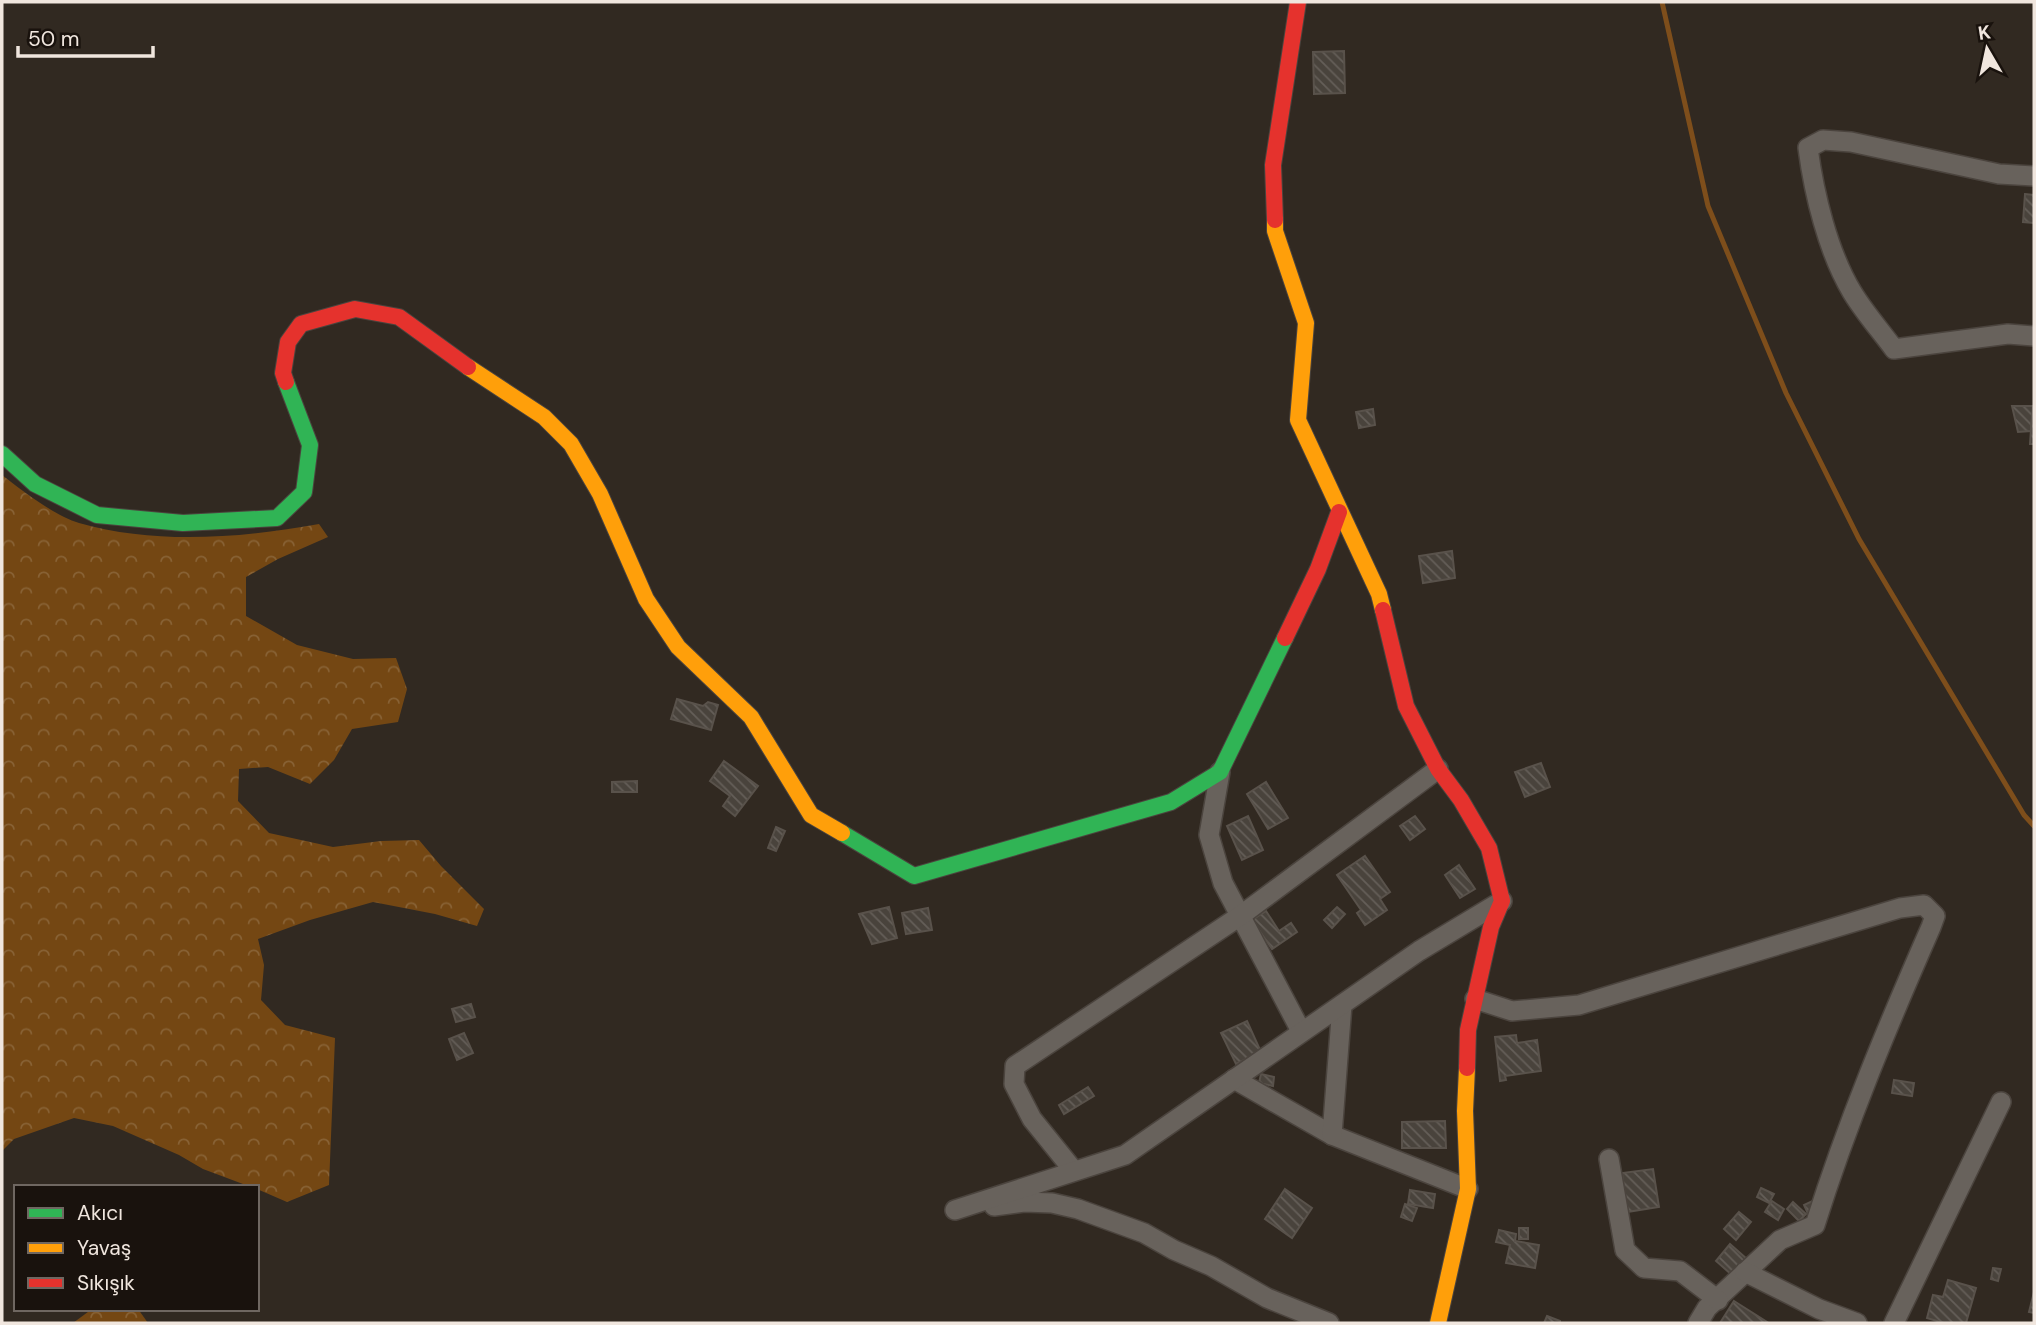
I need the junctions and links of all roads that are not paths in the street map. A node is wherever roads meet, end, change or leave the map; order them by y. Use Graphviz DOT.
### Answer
graph roads {
  1 [pos="1298,2"];
  2 [pos="2034,176"];
  3 [pos="2034,336"];
  4 [pos="2,454"];
  5 [pos="1339,512"];
  6 [pos="1438,769"];
  7 [pos="1220,772"];
  8 [pos="1502,901"];
  9 [pos="1240,916"];
  10 [pos="1475,999"];
  11 [pos="1342,1004"];
  12 [pos="1301,1031"];
  13 [pos="1234,1079"];
  14 [pos="2001,1102"];
  15 [pos="1332,1135"];
  16 [pos="1608,1159"];
  17 [pos="1074,1171"];
  18 [pos="1468,1189"];
  19 [pos="1745,1272"];
  20 [pos="1718,1300"];
  21 [pos="1329,1323"];
  22 [pos="1438,1323"];
  23 [pos="1698,1323"];
  24 [pos="1857,1323"];
  25 [pos="1894,1323"];
  1 -- 5 [label="street"];
  2 -- 3 [label="street"];
  4 -- 7 [label="street"];
  5 -- 6 [label="street"];
  5 -- 7 [label="street"];
  6 -- 8 [label="street"];
  6 -- 9 [label="street"];
  7 -- 9 [label="street"];
  8 -- 10 [label="street"];
  8 -- 11 [label="street"];
  9 -- 12 [label="street"];
  9 -- 17 [label="street"];
  10 -- 18 [label="street"];
  10 -- 19 [label="street"];
  11 -- 12 [label="street"];
  11 -- 15 [label="street"];
  12 -- 13 [label="street"];
  13 -- 15 [label="street"];
  13 -- 17 [label="street"];
  14 -- 25 [label="street"];
  15 -- 18 [label="street"];
  16 -- 20 [label="street"];
  17 -- 21 [label="street"];
  18 -- 22 [label="street"];
  19 -- 20 [label="street"];
  19 -- 24 [label="street"];
  20 -- 23 [label="street"];
}
